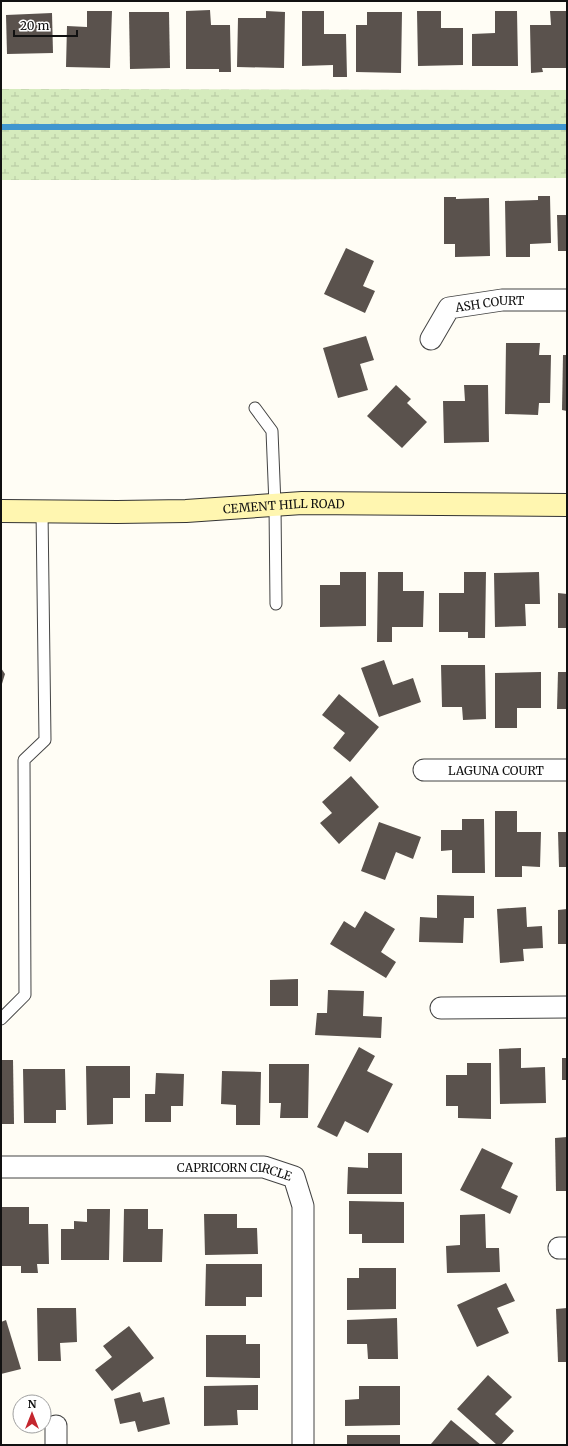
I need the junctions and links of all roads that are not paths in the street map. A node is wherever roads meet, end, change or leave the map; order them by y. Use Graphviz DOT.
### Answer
graph roads {
  1 [pos="567,300"];
  2 [pos="430,339"];
  3 [pos="256,408"];
  4 [pos="275,505"];
  5 [pos="567,505"];
  6 [pos="1,510"];
  7 [pos="42,511"];
  8 [pos="276,604"];
  9 [pos="424,770"];
  10 [pos="567,770"];
  11 [pos="567,1007"];
  12 [pos="441,1008"];
  13 [pos="1,1019"];
  14 [pos="1,1167"];
  15 [pos="303,1445"];
  1 -- 2 [label="street, ASH COURT"];
  3 -- 4 [label="lane"];
  4 -- 5 [label="street, CEMENT HILL ROAD"];
  4 -- 7 [label="street, CEMENT HILL ROAD"];
  4 -- 8 [label="lane"];
  6 -- 7 [label="street, CEMENT HILL ROAD"];
  7 -- 13 [label="lane"];
  9 -- 10 [label="street, LAGUNA COURT"];
  11 -- 12 [label="street"];
  14 -- 15 [label="street, CAPRICORN CIRCLE"];
}
